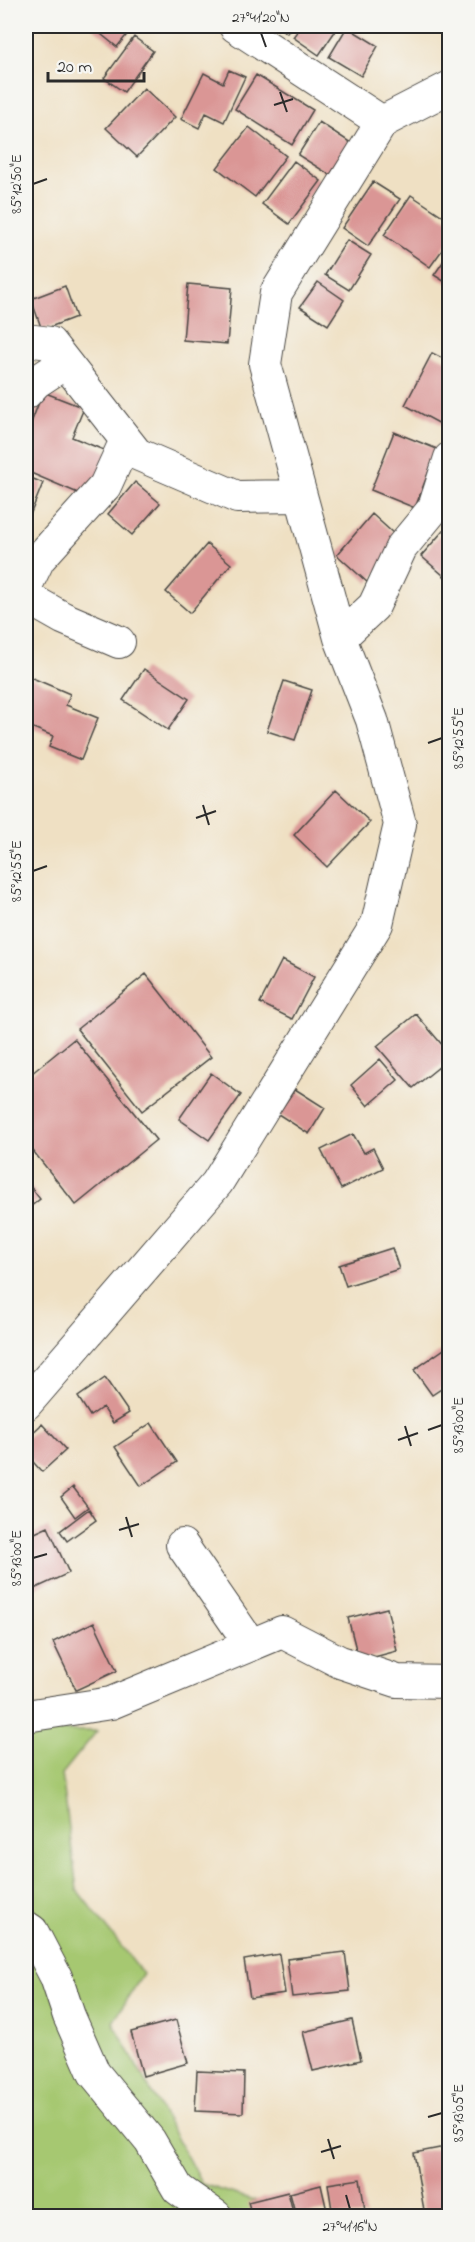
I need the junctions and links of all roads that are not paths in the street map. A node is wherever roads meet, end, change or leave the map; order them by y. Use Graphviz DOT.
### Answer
graph roads {
  1 [pos="235,26"];
  2 [pos="450,87"];
  3 [pos="382,122"];
  4 [pos="26,340"];
  5 [pos="65,363"];
  6 [pos="26,393"];
  7 [pos="126,440"];
  8 [pos="450,458"];
  9 [pos="300,496"];
  10 [pos="26,586"];
  11 [pos="26,597"];
  12 [pos="340,638"];
  13 [pos="119,642"];
  14 [pos="26,1404"];
  15 [pos="182,1545"];
  16 [pos="251,1645"];
  17 [pos="450,1682"];
  18 [pos="26,1716"];
  19 [pos="26,1927"];
  20 [pos="216,2217"];
  1 -- 3 [label="street"];
  2 -- 3 [label="street"];
  3 -- 9 [label="street"];
  4 -- 5 [label="street"];
  5 -- 6 [label="street"];
  5 -- 7 [label="street"];
  7 -- 9 [label="street"];
  7 -- 10 [label="street"];
  8 -- 12 [label="street"];
  9 -- 12 [label="street"];
  11 -- 13 [label="street"];
  12 -- 14 [label="street"];
  15 -- 16 [label="street"];
  16 -- 17 [label="street"];
  16 -- 18 [label="street"];
  19 -- 20 [label="street"];
}
